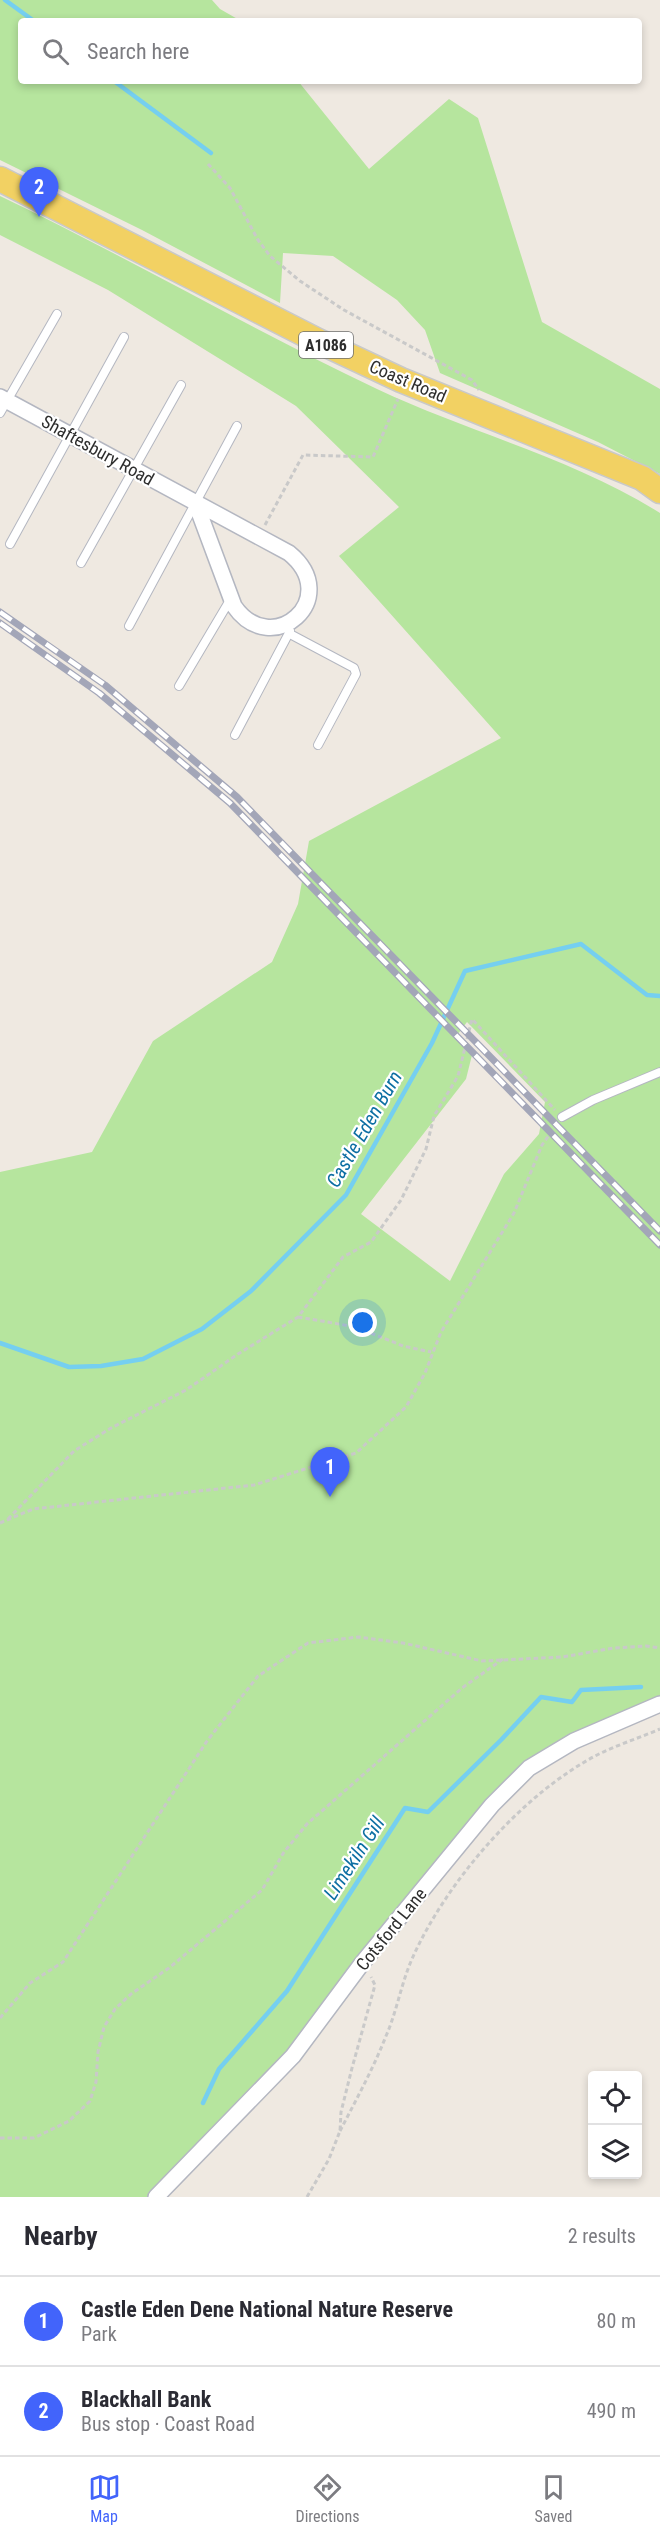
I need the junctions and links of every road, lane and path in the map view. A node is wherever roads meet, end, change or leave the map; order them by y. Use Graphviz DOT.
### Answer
graph roads {
  1 [pos="208,164"];
  2 [pos="0,179"];
  3 [pos="57,314"];
  4 [pos="124,336"];
  5 [pos="181,385"];
  6 [pos="399,396"];
  7 [pos="2,404"];
  8 [pos="481,413"];
  9 [pos="237,426"];
  10 [pos="71,435"];
  11 [pos="133,469"];
  12 [pos="660,491"];
  13 [pos="196,504"];
  14 [pos="258,537"];
  15 [pos="10,544"];
  16 [pos="81,563"];
  17 [pos="231,598"];
  18 [pos="129,626"];
  19 [pos="289,629"];
  20 [pos="179,686"];
  21 [pos="235,735"];
  22 [pos="318,745"];
  23 [pos="660,1072"];
  24 [pos="562,1117"];
  25 [pos="298,1317"];
  26 [pos="431,1352"];
  27 [pos="8,1519"];
  28 [pos="0,1523"];
  29 [pos="660,1648"];
  30 [pos="503,1659"];
  31 [pos="660,1704"];
  32 [pos="660,1729"];
  33 [pos="363,1962"];
  34 [pos="0,2018"];
  35 [pos="340,2131"];
  36 [pos="0,2138"];
  37 [pos="156,2197"];
  38 [pos="306,2197"];
  1 -- 8 [label="path"];
  2 -- 8 [label="main road, Coast Road / A1086"];
  3 -- 7 [label="lane"];
  4 -- 10 [label="lane"];
  5 -- 11 [label="lane"];
  6 -- 14 [label="path"];
  7 -- 10 [label="street, Shaftesbury Road"];
  8 -- 12 [label="main road, Coast Road / A1086"];
  9 -- 13 [label="lane"];
  10 -- 11 [label="street, Shaftesbury Road"];
  10 -- 15 [label="lane"];
  11 -- 13 [label="street, Shaftesbury Road"];
  11 -- 16 [label="lane"];
  13 -- 14 [label="street, Shaftesbury Road"];
  13 -- 17 [label="street"];
  13 -- 18 [label="lane"];
  14 -- 19 [label="street, Shaftesbury Road"];
  17 -- 19 [label="street"];
  17 -- 20 [label="lane"];
  19 -- 21 [label="lane"];
  19 -- 22 [label="lane"];
  23 -- 24 [label="lane"];
  24 -- 25 [label="path"];
  24 -- 26 [label="path"];
  25 -- 26 [label="path"];
  25 -- 27 [label="path"];
  26 -- 27 [label="path"];
  27 -- 28 [label="path"];
  29 -- 30 [label="path"];
  30 -- 34 [label="path"];
  30 -- 36 [label="path"];
  31 -- 33 [label="street, Cotsford Lane"];
  32 -- 35 [label="path"];
  33 -- 35 [label="path"];
  33 -- 37 [label="street, Cotsford Lane"];
  35 -- 38 [label="path"];
}
